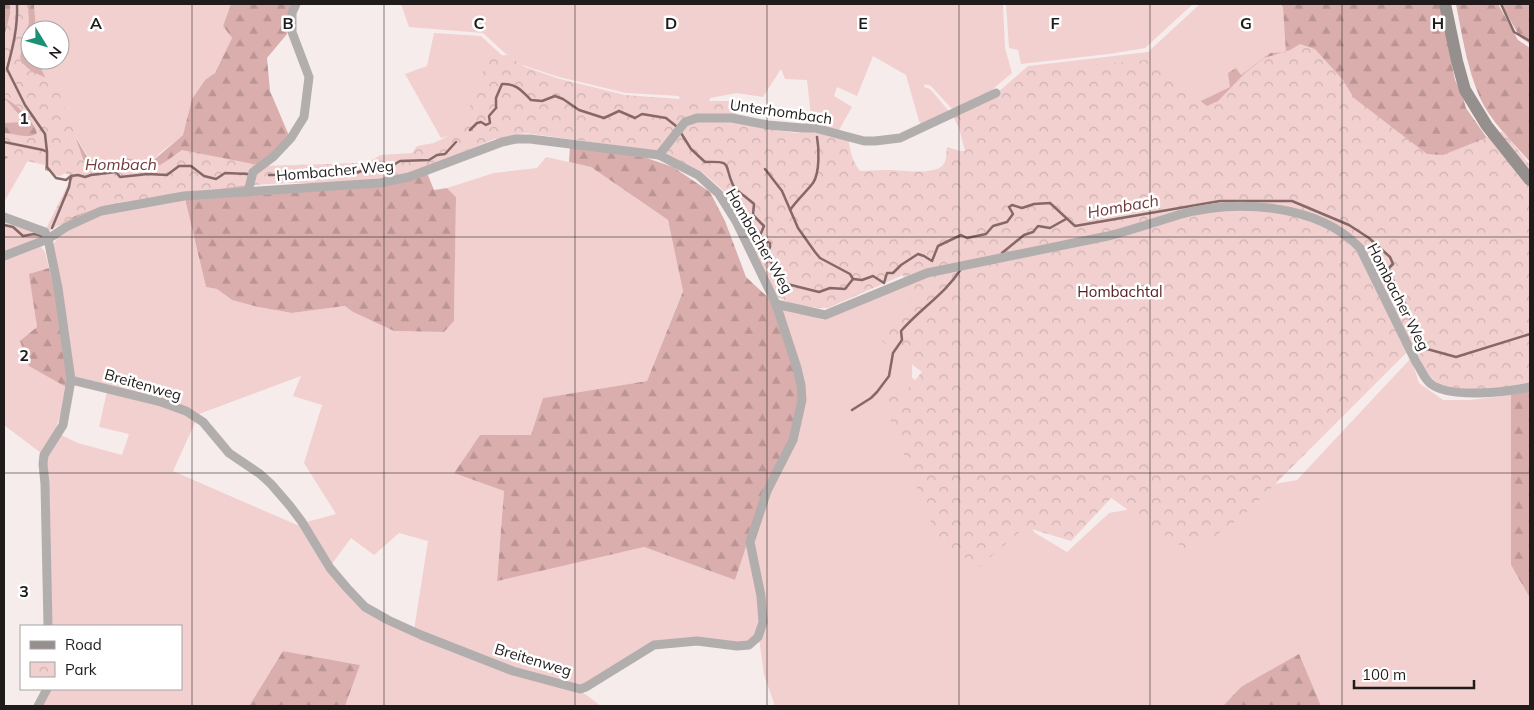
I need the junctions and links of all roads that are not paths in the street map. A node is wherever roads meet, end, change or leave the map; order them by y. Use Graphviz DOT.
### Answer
graph roads {
  1 [pos="296,4"];
  2 [pos="1445,4"];
  3 [pos="996,93"];
  4 [pos="659,155"];
  5 [pos="1530,180"];
  6 [pos="248,192"];
  7 [pos="4,218"];
  8 [pos="48,238"];
  9 [pos="4,256"];
  10 [pos="776,304"];
  11 [pos="71,380"];
  12 [pos="1530,387"];
  13 [pos="48,625"];
  14 [pos="47,690"];
  15 [pos="38,706"];
  1 -- 6 [label="street"];
  2 -- 5 [label="main road"];
  3 -- 4 [label="street, Unterhombach"];
  4 -- 6 [label="street, Hombacher Weg"];
  4 -- 10 [label="street, Hombacher Weg"];
  6 -- 8 [label="street, Hombacher Weg"];
  7 -- 8 [label="street"];
  8 -- 9 [label="street, Hombacher Weg"];
  8 -- 11 [label="street"];
  10 -- 11 [label="street, Breitenweg"];
  10 -- 12 [label="street, Hombacher Weg"];
  11 -- 13 [label="street"];
  14 -- 15 [label="street"];
}
